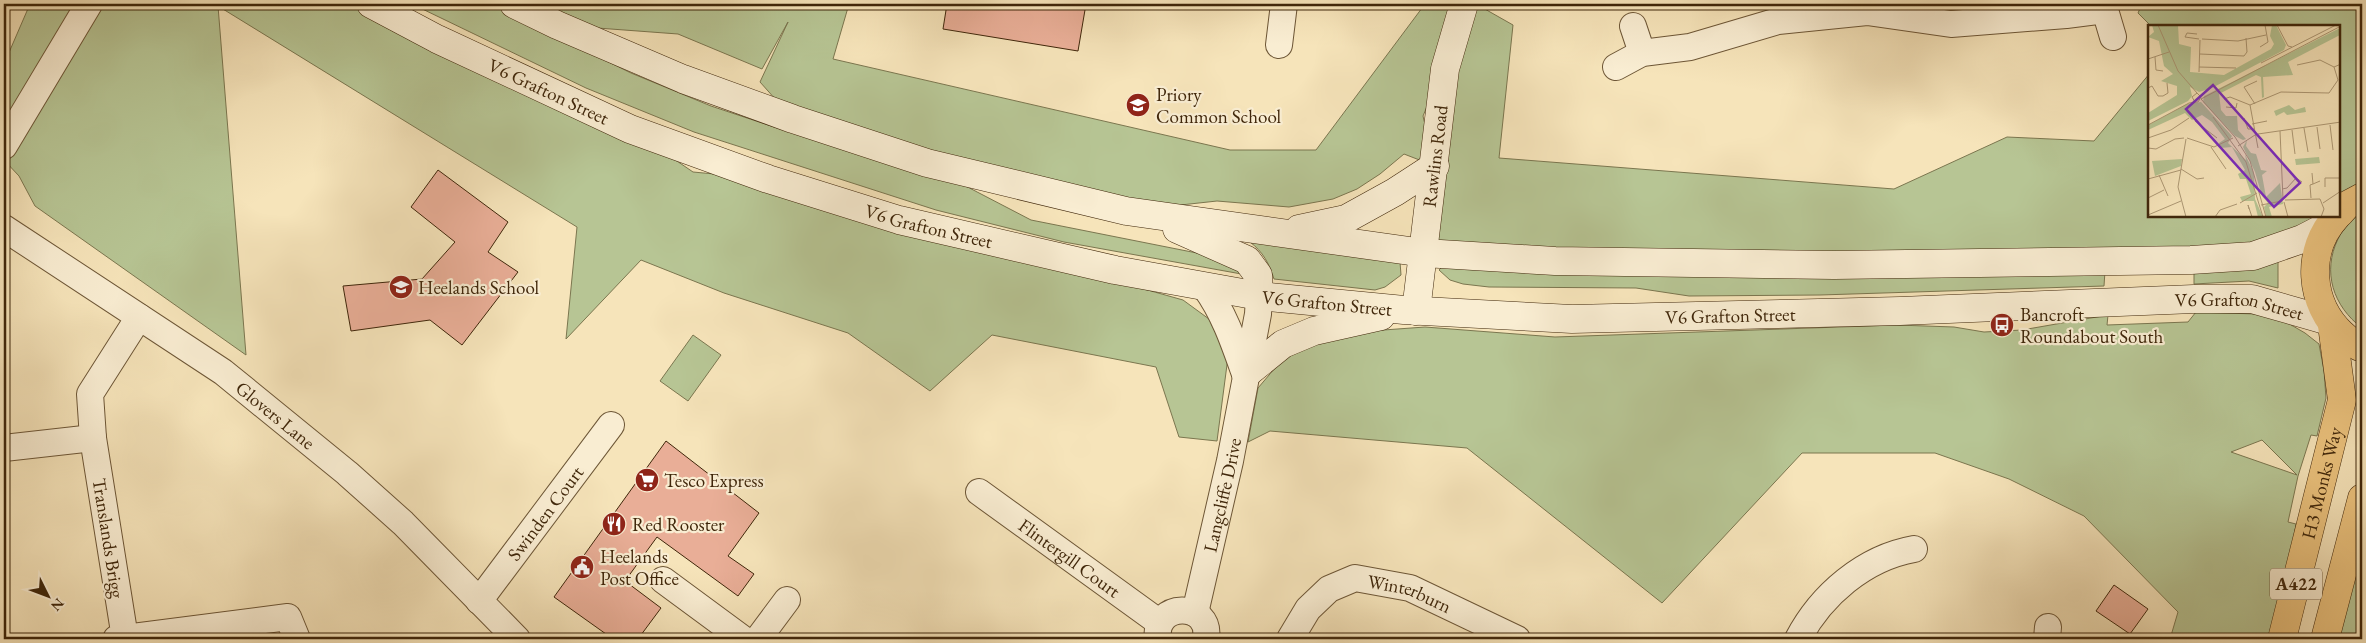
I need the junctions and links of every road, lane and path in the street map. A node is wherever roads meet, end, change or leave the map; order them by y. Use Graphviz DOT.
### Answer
graph roads {
  1 [pos="90,4"];
  2 [pos="371,4"];
  3 [pos="514,4"];
  4 [pos="1284,4"];
  5 [pos="1464,4"];
  6 [pos="2105,7"];
  7 [pos="1867,8"];
  8 [pos="1633,26"];
  9 [pos="2113,37"];
  10 [pos="1279,46"];
  11 [pos="1642,53"];
  12 [pos="1616,67"];
  13 [pos="4,146"];
  14 [pos="1435,166"];
  15 [pos="1126,211"];
  16 [pos="2332,218"];
  17 [pos="2339,218"];
  18 [pos="4,228"];
  19 [pos="1279,233"];
  20 [pos="1424,253"];
  21 [pos="1205,287"];
  22 [pos="1259,296"];
  23 [pos="1410,311"];
  24 [pos="139,317"];
  25 [pos="2331,323"];
  26 [pos="2362,348"];
  27 [pos="1246,374"];
  28 [pos="611,425"];
  29 [pos="93,438"];
  30 [pos="4,448"];
  31 [pos="979,492"];
  32 [pos="2362,498"];
  33 [pos="1914,549"];
  34 [pos="663,580"];
  35 [pos="787,600"];
  36 [pos="478,601"];
  37 [pos="1195,614"];
  38 [pos="1160,631"];
  39 [pos="120,638"];
  40 [pos="297,639"];
  41 [pos="518,639"];
  42 [pos="743,639"];
  43 [pos="758,639"];
  44 [pos="1206,639"];
  45 [pos="1290,639"];
  46 [pos="1517,639"];
  47 [pos="1798,639"];
  48 [pos="2282,639"];
  49 [pos="2326,639"];
  1 -- 13 [label="street"];
  2 -- 21 [label="street, V6 Grafton Street"];
  3 -- 15 [label="street"];
  4 -- 10 [label="street"];
  5 -- 14 [label="street, Rawlins Road"];
  6 -- 7 [label="street"];
  6 -- 9 [label="street"];
  7 -- 11 [label="street"];
  8 -- 11 [label="street"];
  11 -- 12 [label="street"];
  14 -- 19 [label="street"];
  14 -- 20 [label="street, Rawlins Road"];
  15 -- 19 [label="street"];
  15 -- 22 [label="street"];
  16 -- 20 [label="street"];
  17 -- 25 [label="main road, A422"];
  18 -- 24 [label="street, Glovers Lane"];
  19 -- 20 [label="street"];
  20 -- 23 [label="street, Rawlins Road"];
  21 -- 22 [label="street, V6 Grafton Street"];
  21 -- 27 [label="street"];
  22 -- 23 [label="street, V6 Grafton Street"];
  22 -- 27 [label="street, Langcliffe Drive"];
  23 -- 25 [label="street, V6 Grafton Street"];
  23 -- 27 [label="street"];
  24 -- 29 [label="street, Translands Brigg"];
  24 -- 36 [label="street, Glovers Lane"];
  25 -- 26 [label="main road, A422"];
  25 -- 48 [label="main road, H3 Monks Way / A422"];
  27 -- 37 [label="street, Langcliffe Drive"];
  28 -- 36 [label="street, Swinden Court"];
  29 -- 30 [label="street"];
  29 -- 39 [label="street, Translands Brigg"];
  31 -- 38 [label="street, Flintergill Court"];
  32 -- 49 [label="main road, A422"];
  33 -- 47 [label="street"];
  34 -- 42 [label="street"];
  35 -- 43 [label="street"];
  36 -- 41 [label="street, Glovers Lane"];
  37 -- 38 [label="street"];
  37 -- 44 [label="street"];
  39 -- 40 [label="street, Translands Brigg"];
  45 -- 46 [label="street, Winterburn"];
}
